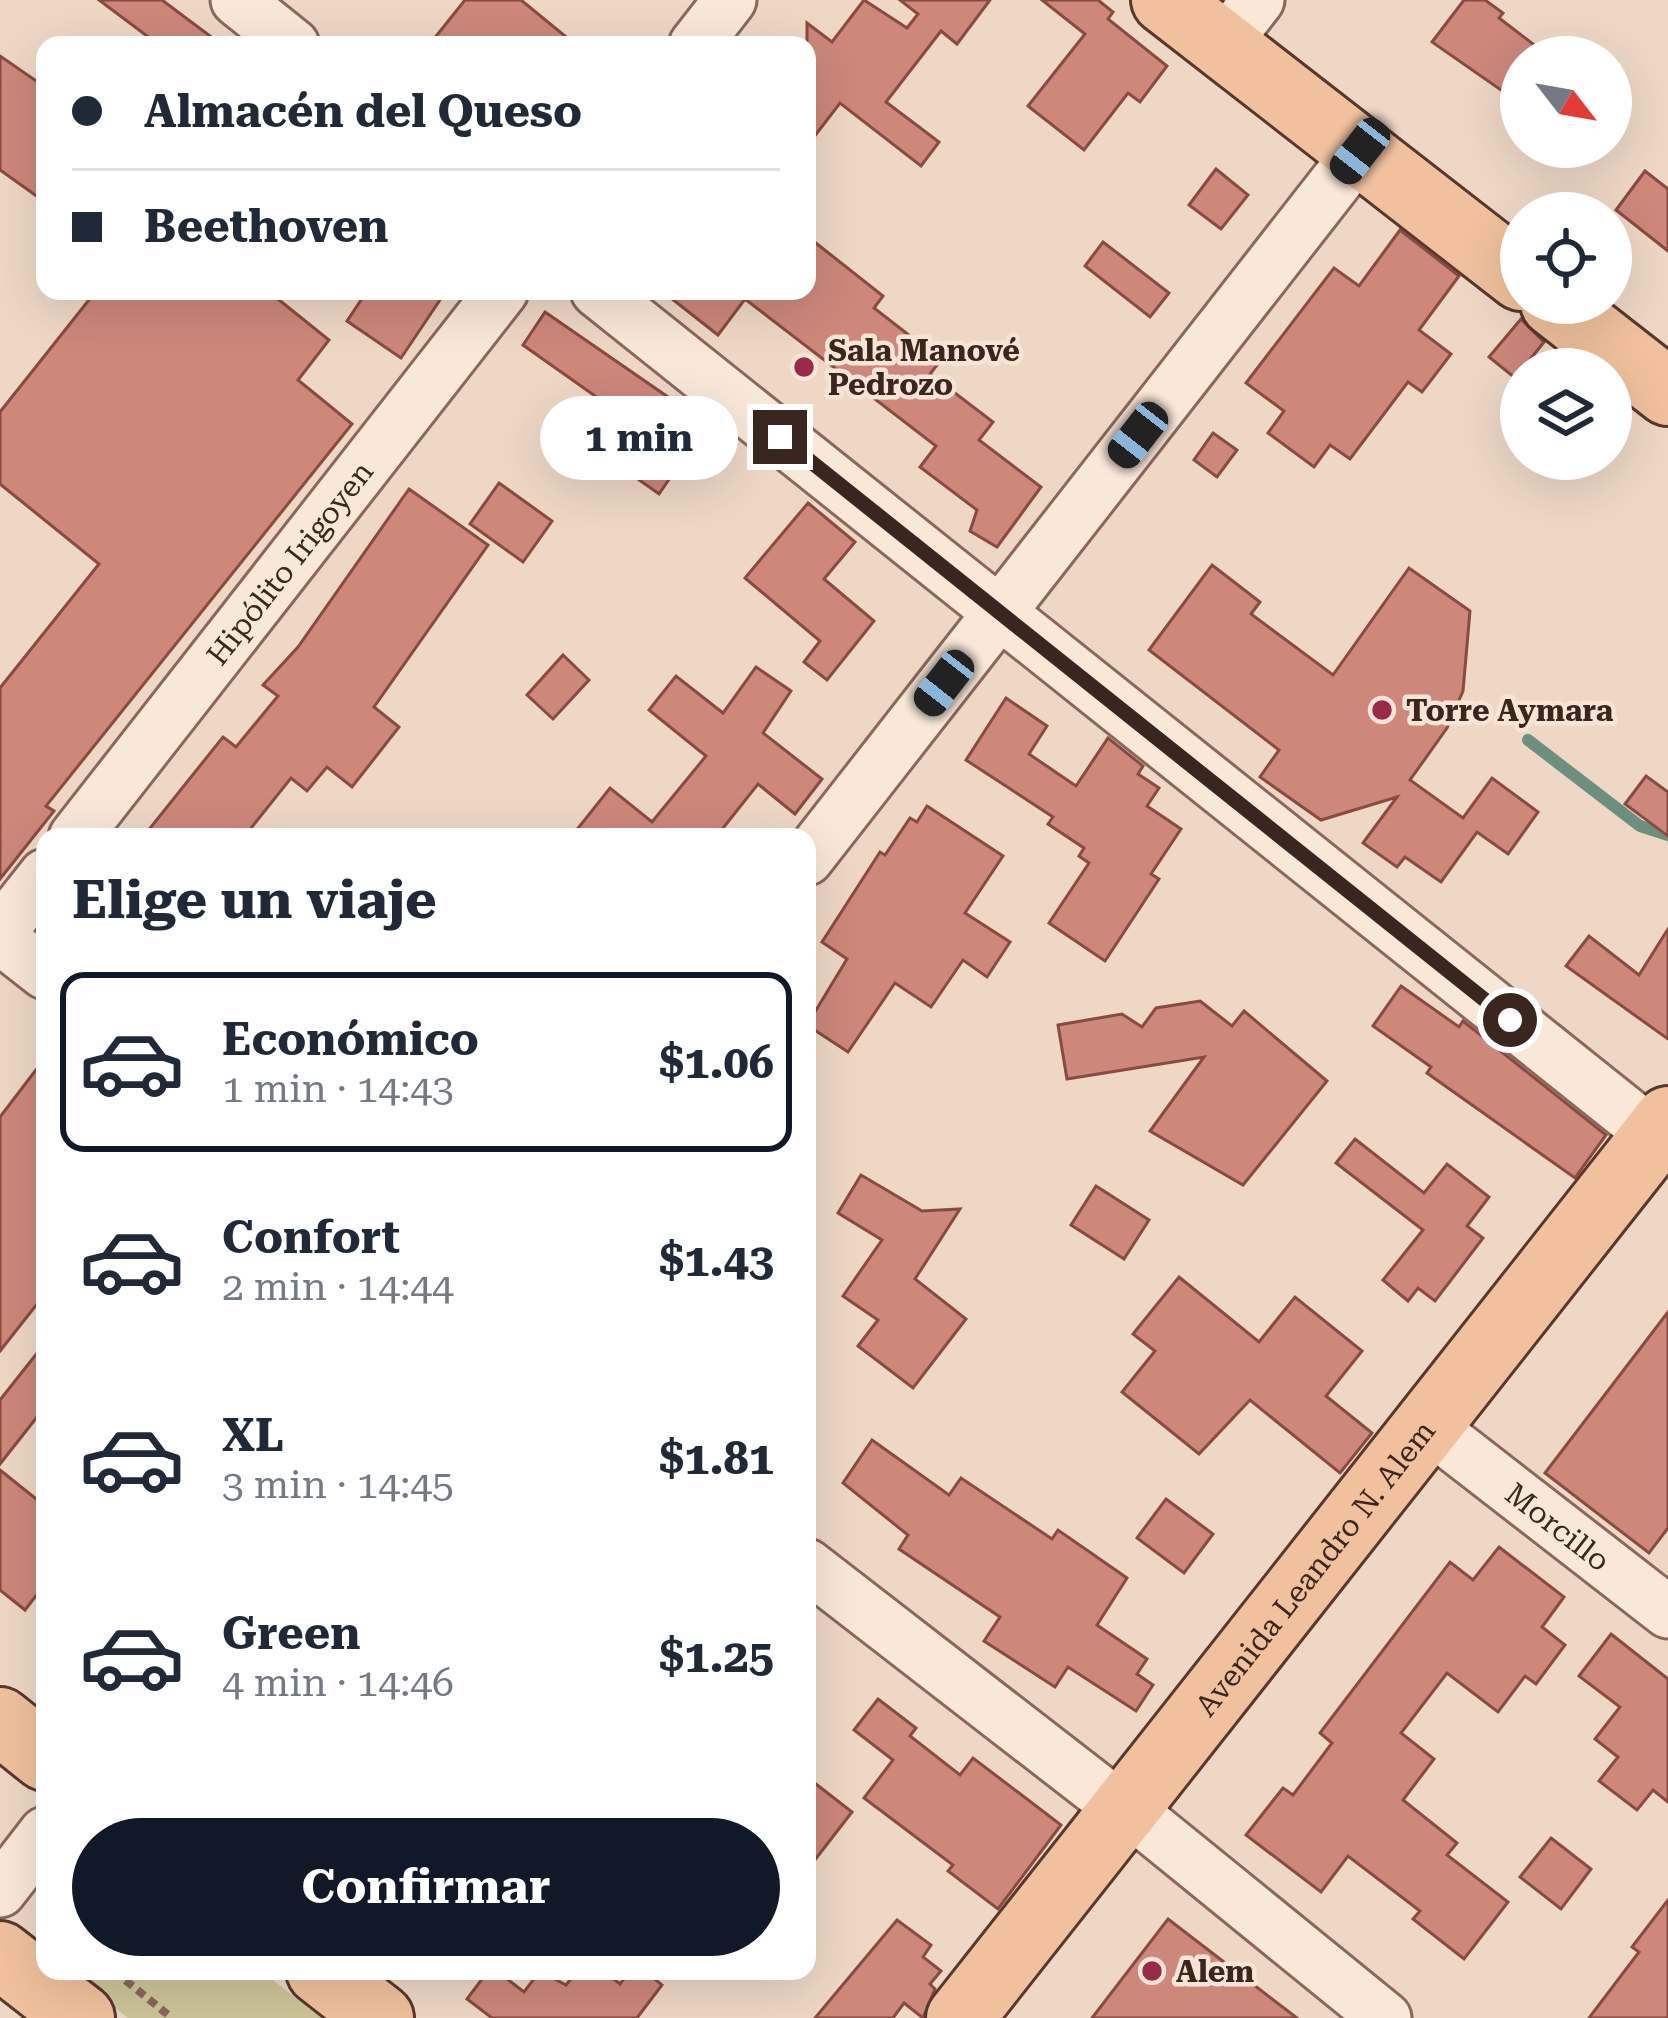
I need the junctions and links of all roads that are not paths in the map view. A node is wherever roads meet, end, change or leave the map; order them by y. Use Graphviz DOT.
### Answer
graph roads {
  1 [pos="237,0"];
  2 [pos="730,0"];
  3 [pos="1166,0"];
  4 [pos="1241,22"];
  5 [pos="282,36"];
  6 [pos="702,36"];
  7 [pos="1360,151"];
  8 [pos="1500,261"];
  9 [pos="495,300"];
  10 [pos="608,300"];
  11 [pos="1581,324"];
  12 [pos="1668,392"];
  13 [pos="1000,613"];
  14 [pos="82,828"];
  15 [pos="816,848"];
  16 [pos="36,887"];
  17 [pos="0,935"];
  18 [pos="36,965"];
  19 [pos="1664,1141"];
  20 [pos="1449,1442"];
  21 [pos="816,1572"];
  22 [pos="1668,1612"];
  23 [pos="0,1721"];
  24 [pos="36,1749"];
  25 [pos="1138,1820"];
  26 [pos="36,1845"];
  27 [pos="0,1891"];
  28 [pos="0,1954"];
  29 [pos="331,1980"];
  30 [pos="81,2018"];
  31 [pos="380,2018"];
  32 [pos="959,2018"];
  33 [pos="997,2018"];
  34 [pos="1385,2018"];
  1 -- 5 [label="street"];
  2 -- 6 [label="street"];
  3 -- 4 [label="main road"];
  4 -- 7 [label="main road"];
  7 -- 8 [label="main road"];
  7 -- 13 [label="street"];
  9 -- 14 [label="street, Hipólito Irigoyen"];
  10 -- 13 [label="street"];
  11 -- 12 [label="main road"];
  13 -- 15 [label="street"];
  13 -- 19 [label="street"];
  16 -- 17 [label="street"];
  17 -- 18 [label="street"];
  19 -- 20 [label="main road, Avenida Leandro N. Alem"];
  19 -- 25 [label="main road, Avenida Leandro N. Alem"];
  20 -- 22 [label="street, Morcillo"];
  20 -- 25 [label="main road, Avenida Leandro N. Alem"];
  21 -- 25 [label="street"];
  23 -- 24 [label="main road"];
  25 -- 32 [label="main road, Avenida Leandro N. Alem"];
  25 -- 33 [label="main road, Avenida Leandro N. Alem"];
  25 -- 34 [label="street"];
  26 -- 27 [label="street"];
  28 -- 30 [label="main road"];
  29 -- 31 [label="main road"];
}
